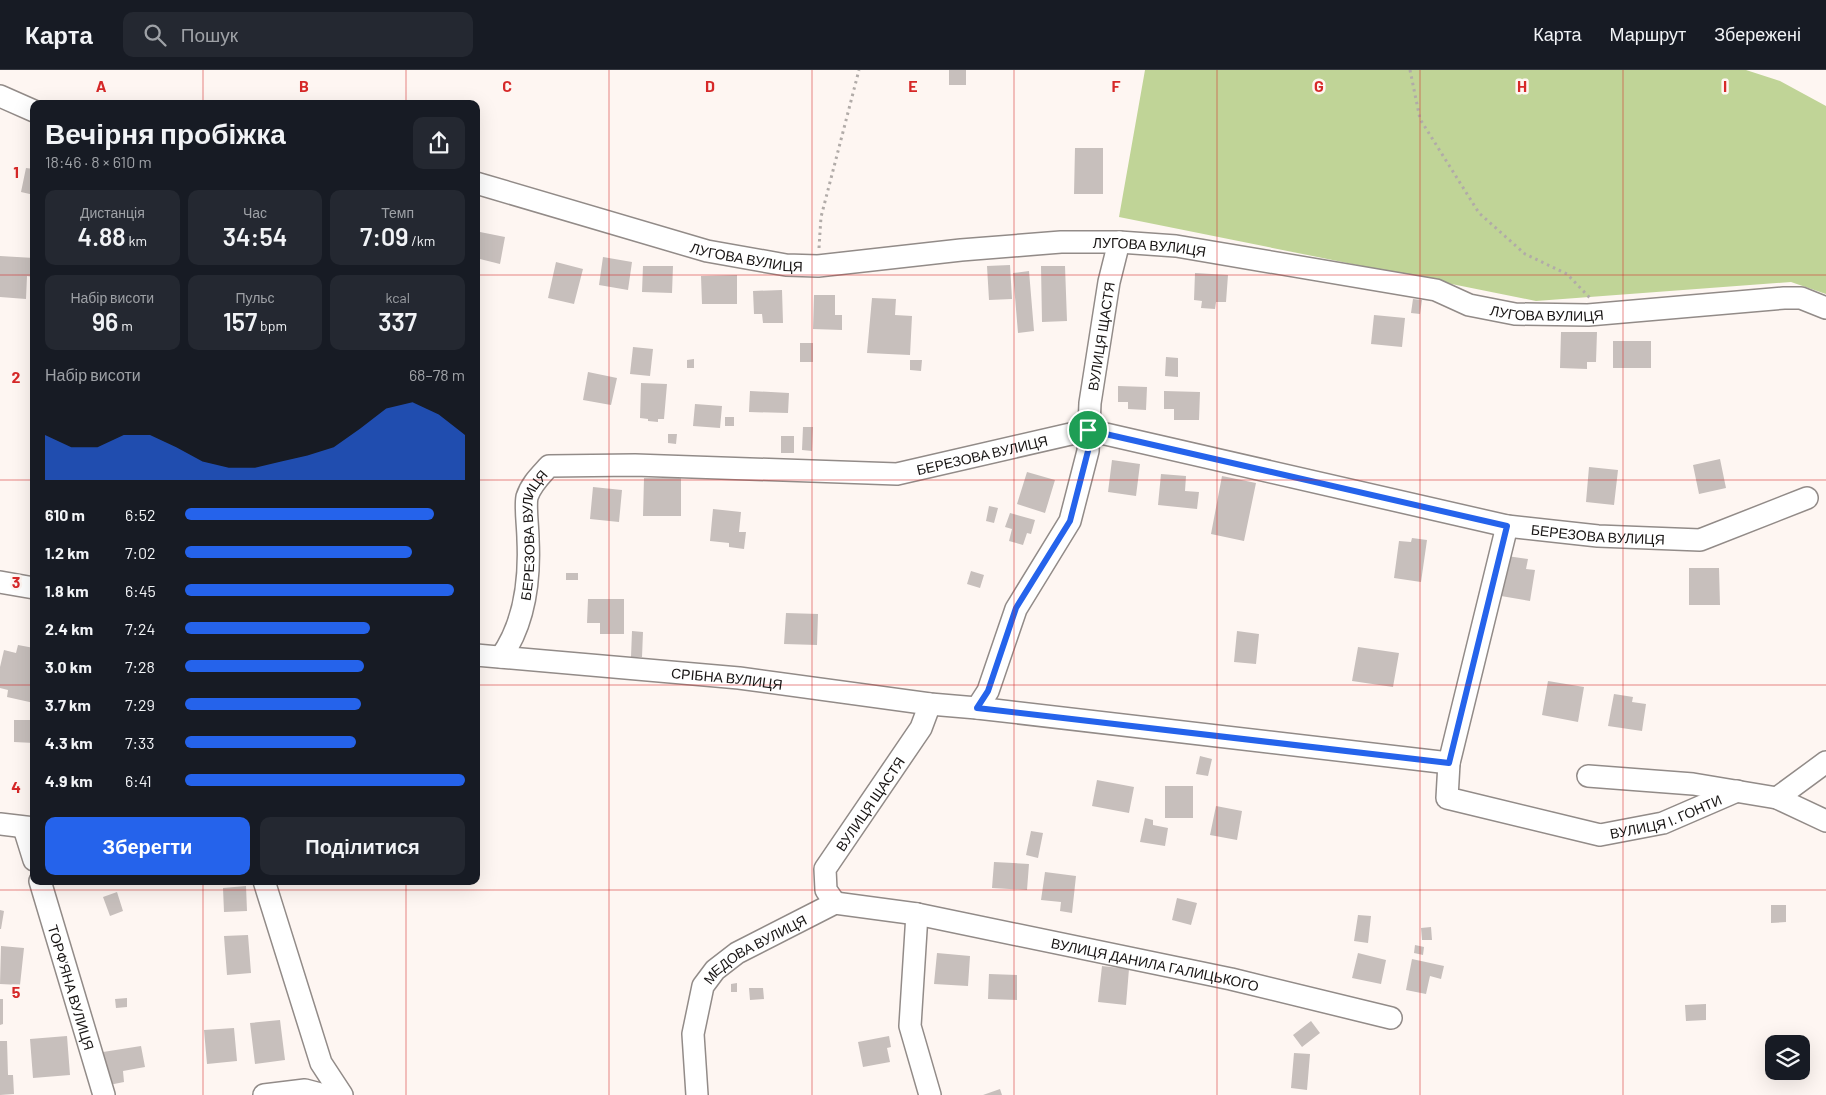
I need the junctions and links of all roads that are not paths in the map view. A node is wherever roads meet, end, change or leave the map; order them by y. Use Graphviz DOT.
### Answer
graph roads {
  1 [pos="0,96"];
  2 [pos="30,109"];
  3 [pos="480,184"];
  4 [pos="1119,242"];
  5 [pos="1826,308"];
  6 [pos="1088,430"];
  7 [pos="1807,498"];
  8 [pos="1507,526"];
  9 [pos="0,582"];
  10 [pos="30,587"];
  11 [pos="480,655"];
  12 [pos="501,657"];
  13 [pos="930,704"];
  14 [pos="977,708"];
  15 [pos="1826,762"];
  16 [pos="1449,763"];
  17 [pos="1588,776"];
  18 [pos="1737,791"];
  19 [pos="1777,798"];
  20 [pos="1826,821"];
  21 [pos="0,824"];
  22 [pos="29,828"];
  23 [pos="41,885"];
  24 [pos="265,885"];
  25 [pos="835,903"];
  26 [pos="917,914"];
  27 [pos="1391,1018"];
  28 [pos="104,1095"];
  29 [pos="264,1095"];
  30 [pos="324,1095"];
  31 [pos="342,1095"];
  32 [pos="697,1095"];
  33 [pos="930,1095"];
  1 -- 2 [label="street"];
  3 -- 4 [label="street, ЛУГОВА ВУЛИЦЯ"];
  4 -- 5 [label="street, ЛУГОВА ВУЛИЦЯ"];
  4 -- 6 [label="street, ВУЛИЦЯ ЩАСТЯ"];
  6 -- 8 [label="street, БЕРЕЗОВА ВУЛИЦЯ"];
  6 -- 12 [label="street, БЕРЕЗОВА ВУЛИЦЯ"];
  6 -- 14 [label="street, ВУЛИЦЯ ЩАСТЯ"];
  7 -- 8 [label="street, БЕРЕЗОВА ВУЛИЦЯ"];
  8 -- 16 [label="street"];
  9 -- 10 [label="street"];
  11 -- 12 [label="street, СРІБНА ВУЛИЦЯ"];
  12 -- 13 [label="street, СРІБНА ВУЛИЦЯ"];
  13 -- 14 [label="street, СРІБНА ВУЛИЦЯ"];
  13 -- 25 [label="street, ВУЛИЦЯ ЩАСТЯ"];
  14 -- 16 [label="street, СРІБНА ВУЛИЦЯ"];
  15 -- 19 [label="street"];
  16 -- 18 [label="street, ВУЛИЦЯ І. ГОНТИ"];
  17 -- 18 [label="street"];
  18 -- 19 [label="street, ВУЛИЦЯ І. ГОНТИ"];
  19 -- 20 [label="street, ВУЛИЦЯ І. ГОНТИ"];
  21 -- 22 [label="street"];
  23 -- 28 [label="street, ТОРФ'ЯНА ВУЛИЦЯ"];
  24 -- 31 [label="street"];
  25 -- 26 [label="street"];
  25 -- 32 [label="street, МЕДОВА ВУЛИЦЯ"];
  26 -- 27 [label="street, ВУЛИЦЯ ДАНИЛА ГАЛИЦЬКОГО"];
  26 -- 33 [label="street"];
  29 -- 30 [label="street"];
}
